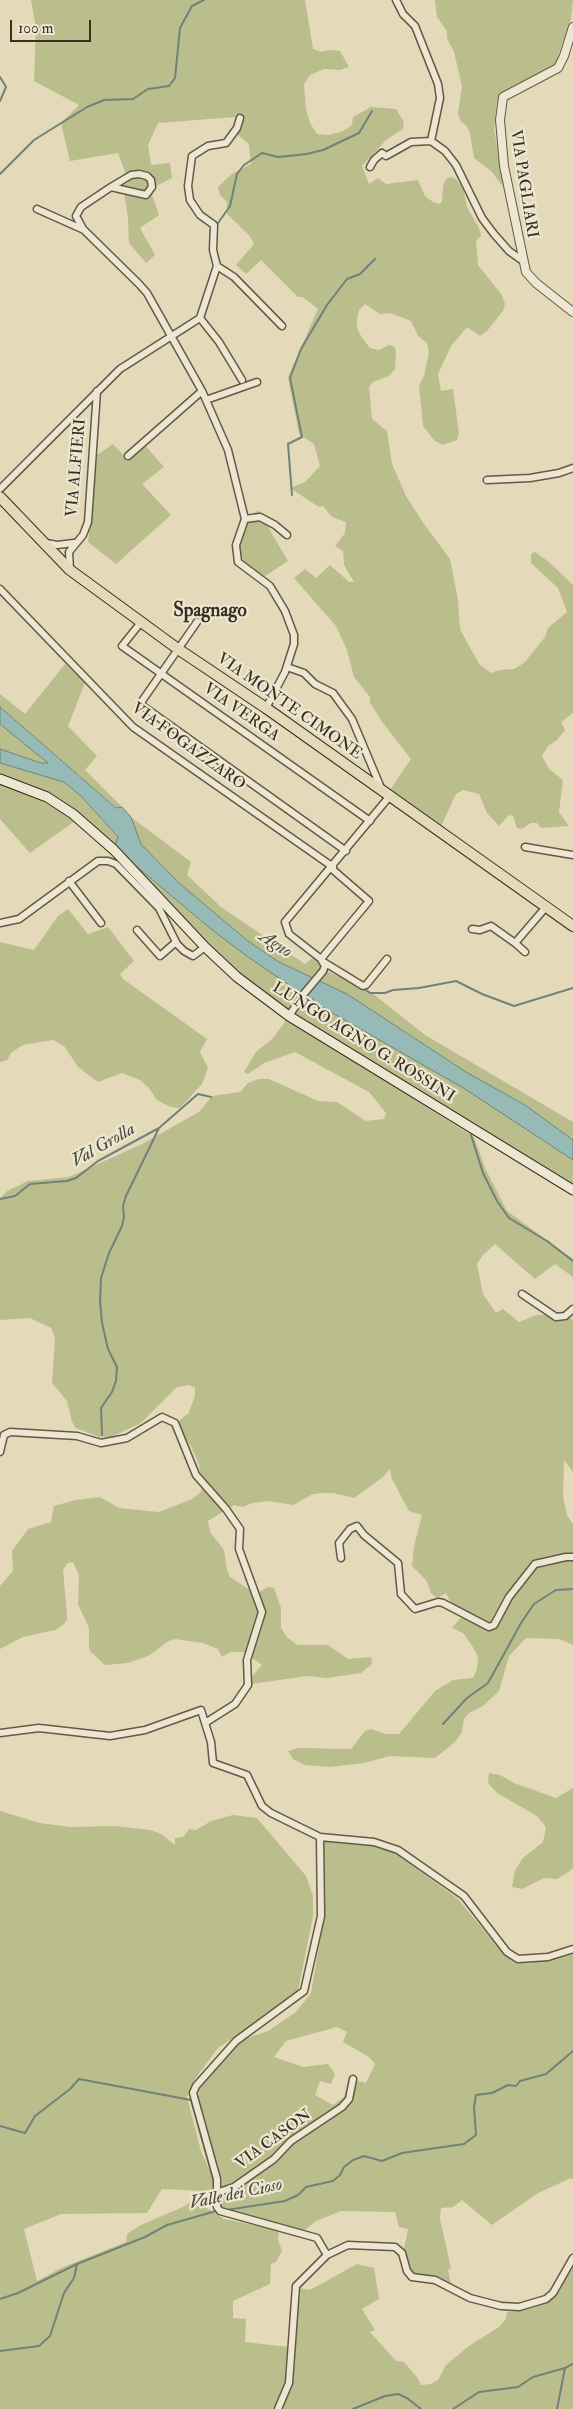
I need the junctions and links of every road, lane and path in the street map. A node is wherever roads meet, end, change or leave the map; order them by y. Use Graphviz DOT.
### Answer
graph roads {
  1 [pos="396,0"];
  2 [pos="573,27"];
  3 [pos="240,118"];
  4 [pos="431,141"];
  5 [pos="370,167"];
  6 [pos="110,187"];
  7 [pos="38,209"];
  8 [pos="84,230"];
  9 [pos="523,261"];
  10 [pos="216,266"];
  11 [pos="573,312"];
  12 [pos="200,318"];
  13 [pos="282,326"];
  14 [pos="169,336"];
  15 [pos="242,380"];
  16 [pos="257,382"];
  17 [pos="202,391"];
  18 [pos="97,392"];
  19 [pos="206,400"];
  20 [pos="128,456"];
  21 [pos="573,468"];
  22 [pos="487,480"];
  23 [pos="0,489"];
  24 [pos="0,497"];
  25 [pos="245,520"];
  26 [pos="287,535"];
  27 [pos="40,540"];
  28 [pos="74,543"];
  29 [pos="60,545"];
  30 [pos="69,552"];
  31 [pos="57,557"];
  32 [pos="70,570"];
  33 [pos="0,589"];
  34 [pos="142,621"];
  35 [pos="197,622"];
  36 [pos="178,649"];
  37 [pos="287,667"];
  38 [pos="161,672"];
  39 [pos="266,708"];
  40 [pos="0,779"];
  41 [pos="385,794"];
  42 [pos="370,821"];
  43 [pos="525,847"];
  44 [pos="346,851"];
  45 [pos="573,855"];
  46 [pos="332,868"];
  47 [pos="69,881"];
  48 [pos="546,906"];
  49 [pos="0,923"];
  50 [pos="101,924"];
  51 [pos="573,926"];
  52 [pos="472,929"];
  53 [pos="137,930"];
  54 [pos="176,942"];
  55 [pos="515,943"];
  56 [pos="205,947"];
  57 [pos="525,952"];
  58 [pos="387,959"];
  59 [pos="322,960"];
  60 [pos="289,1016"];
  61 [pos="564,1184"];
  62 [pos="573,1190"];
  63 [pos="573,1198"];
  64 [pos="522,1294"];
  65 [pos="573,1309"];
  66 [pos="0,1452"];
  67 [pos="573,1557"];
  68 [pos="341,1558"];
  69 [pos="205,1722"];
  70 [pos="0,1733"];
  71 [pos="320,1837"];
  72 [pos="573,1949"];
  73 [pos="353,2079"];
  74 [pos="219,2192"];
  75 [pos="327,2255"];
  76 [pos="573,2258"];
  77 [pos="278,2409"];
  1 -- 4 [label="street"];
  2 -- 9 [label="street, VIA PAGLIARI"];
  3 -- 10 [label="street"];
  4 -- 5 [label="street"];
  4 -- 9 [label="street"];
  6 -- 6 [label="street"];
  6 -- 8 [label="street"];
  7 -- 8 [label="street"];
  8 -- 14 [label="street"];
  9 -- 11 [label="street, VIA PAGLIARI"];
  10 -- 12 [label="street"];
  10 -- 13 [label="street"];
  12 -- 14 [label="street"];
  12 -- 15 [label="street"];
  14 -- 17 [label="street"];
  14 -- 18 [label="street"];
  16 -- 19 [label="street"];
  17 -- 19 [label="street"];
  17 -- 20 [label="street"];
  18 -- 23 [label="street"];
  18 -- 28 [label="street, VIA ALFIERI"];
  19 -- 25 [label="street"];
  21 -- 22 [label="street"];
  24 -- 27 [label="main road, VIA MONTE CIMONE"];
  25 -- 26 [label="street"];
  25 -- 37 [label="street"];
  27 -- 29 [label="street"];
  27 -- 31 [label="main road, VIA MONTE CIMONE"];
  28 -- 29 [label="street"];
  28 -- 30 [label="street, VIA ALFIERI"];
  29 -- 31 [label="street"];
  30 -- 31 [label="street"];
  30 -- 32 [label="street"];
  31 -- 32 [label="main road, VIA MONTE CIMONE"];
  32 -- 34 [label="main road, VIA MONTE CIMONE"];
  33 -- 46 [label="street, VIA FOGAZZARO"];
  34 -- 36 [label="main road, VIA MONTE CIMONE"];
  34 -- 38 [label="street, VIA VERGA"];
  35 -- 36 [label="street"];
  36 -- 38 [label="street"];
  36 -- 39 [label="main road, VIA MONTE CIMONE"];
  37 -- 39 [label="street"];
  37 -- 41 [label="street"];
  38 -- 42 [label="street, VIA VERGA"];
  38 -- 44 [label="street, VIA FOGAZZARO"];
  39 -- 41 [label="main road, VIA MONTE CIMONE"];
  40 -- 56 [label="main road, LUNGO AGNO G. ROSSINI"];
  41 -- 42 [label="street"];
  41 -- 48 [label="main road, VIA MONTE CIMONE"];
  42 -- 44 [label="street"];
  43 -- 45 [label="street"];
  44 -- 46 [label="street"];
  46 -- 59 [label="street, VIA FOGAZZARO"];
  46 -- 59 [label="street"];
  47 -- 49 [label="street"];
  47 -- 50 [label="street"];
  47 -- 54 [label="street"];
  48 -- 51 [label="main road, VIA MONTE CIMONE"];
  48 -- 55 [label="street"];
  52 -- 55 [label="street"];
  53 -- 54 [label="street"];
  54 -- 56 [label="street"];
  55 -- 57 [label="street"];
  56 -- 60 [label="main road, LUNGO AGNO G. ROSSINI"];
  58 -- 59 [label="street"];
  59 -- 60 [label="street"];
  60 -- 61 [label="main road, LUNGO AGNO G. ROSSINI"];
  61 -- 62 [label="main road, LUNGO AGNO G. ROSSINI"];
  61 -- 63 [label="main road, LUNGO AGNO G. ROSSINI"];
  64 -- 65 [label="street"];
  66 -- 69 [label="street"];
  67 -- 68 [label="street"];
  69 -- 70 [label="street"];
  69 -- 71 [label="street"];
  71 -- 72 [label="street"];
  71 -- 74 [label="street"];
  73 -- 74 [label="street, VIA CASON"];
  74 -- 75 [label="street"];
  75 -- 76 [label="street"];
  75 -- 77 [label="street"];
}
